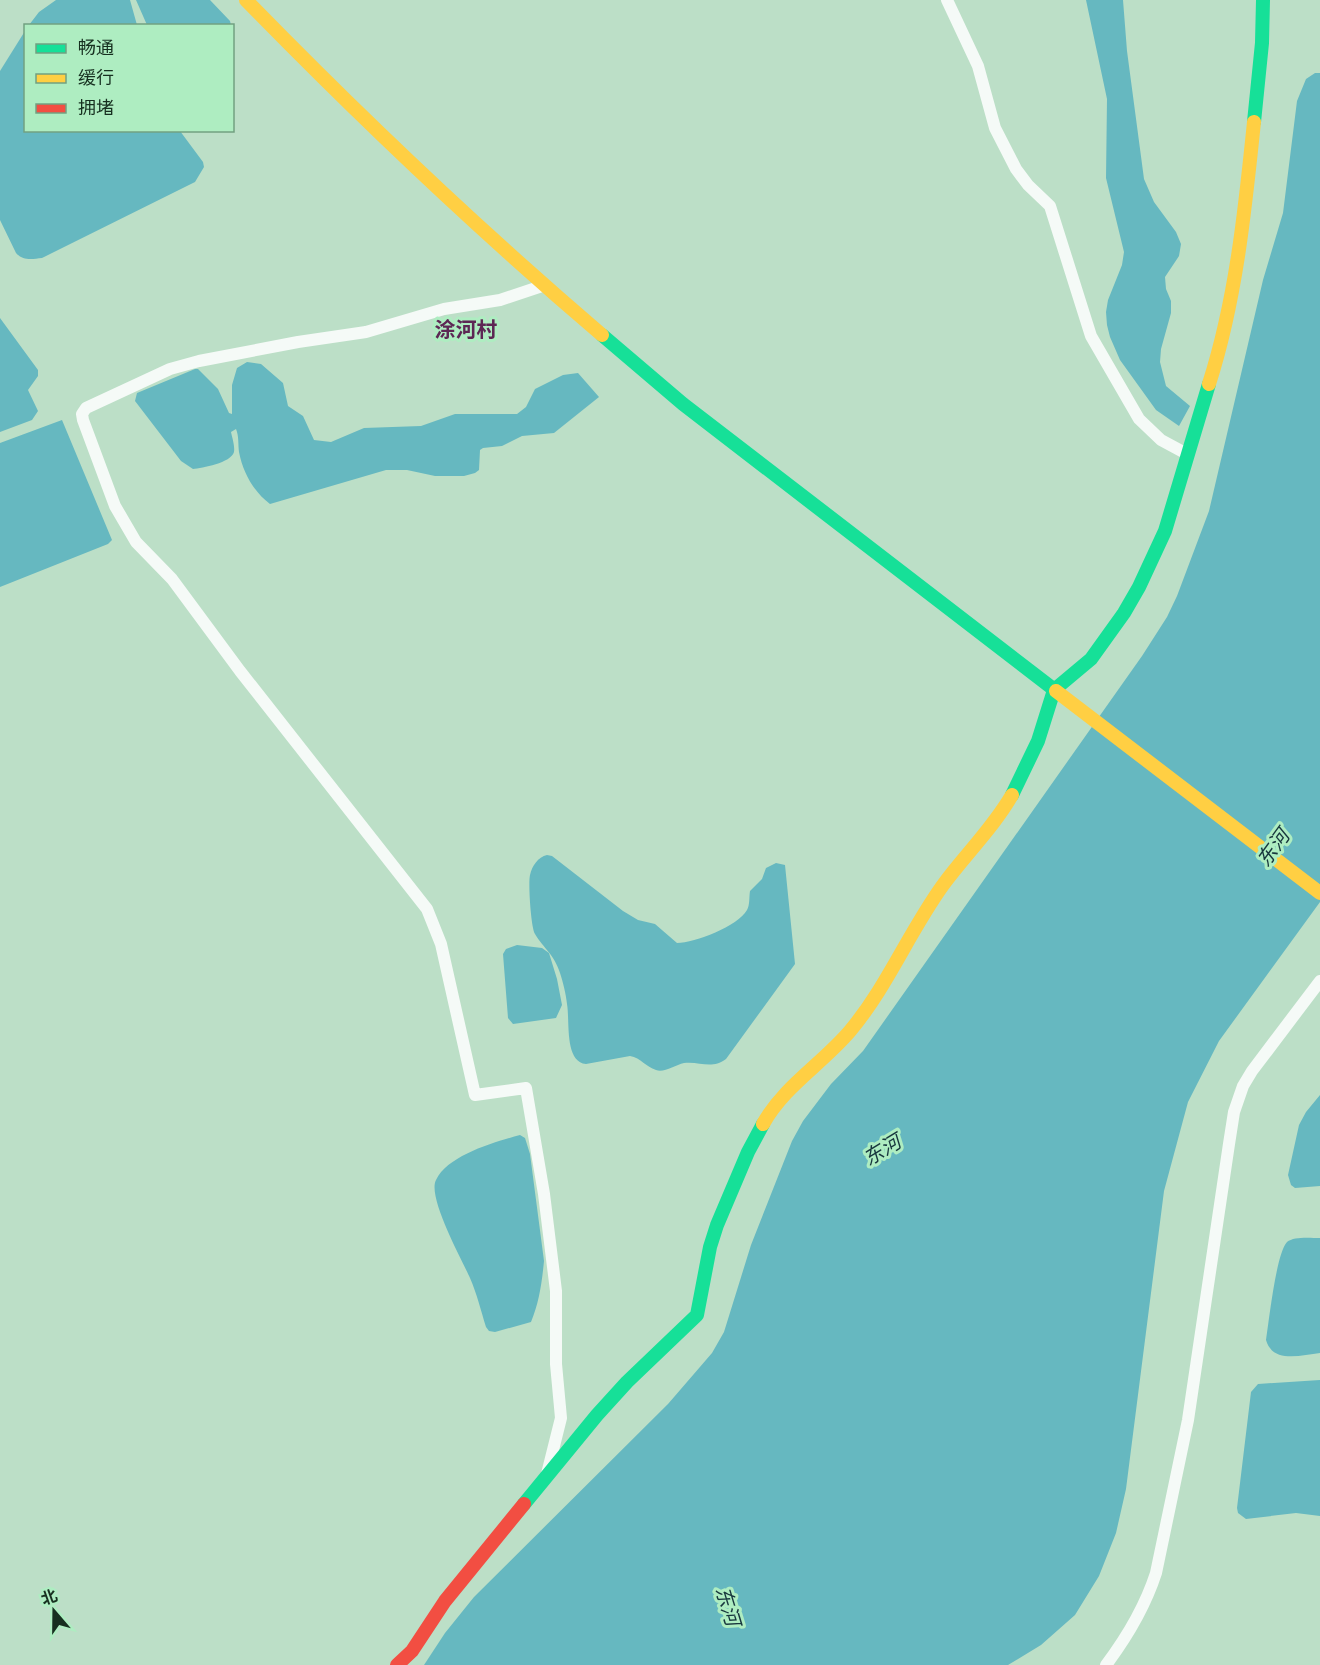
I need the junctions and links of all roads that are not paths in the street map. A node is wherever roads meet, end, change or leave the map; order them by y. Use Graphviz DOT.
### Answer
graph roads {
  1 [pos="246,0"];
  2 [pos="947,0"];
  3 [pos="1263,0"];
  4 [pos="545,285"];
  5 [pos="1187,454"];
  6 [pos="1054,690"];
  7 [pos="1320,893"];
  8 [pos="1320,981"];
  9 [pos="546,1477"];
  10 [pos="397,1665"];
  11 [pos="1106,1665"];
  1 -- 4 [label="main road"];
  2 -- 5 [label="street"];
  3 -- 5 [label="main road"];
  4 -- 6 [label="main road"];
  4 -- 9 [label="street"];
  5 -- 6 [label="main road"];
  6 -- 7 [label="main road"];
  6 -- 9 [label="main road"];
  8 -- 11 [label="street"];
  9 -- 10 [label="main road"];
}
